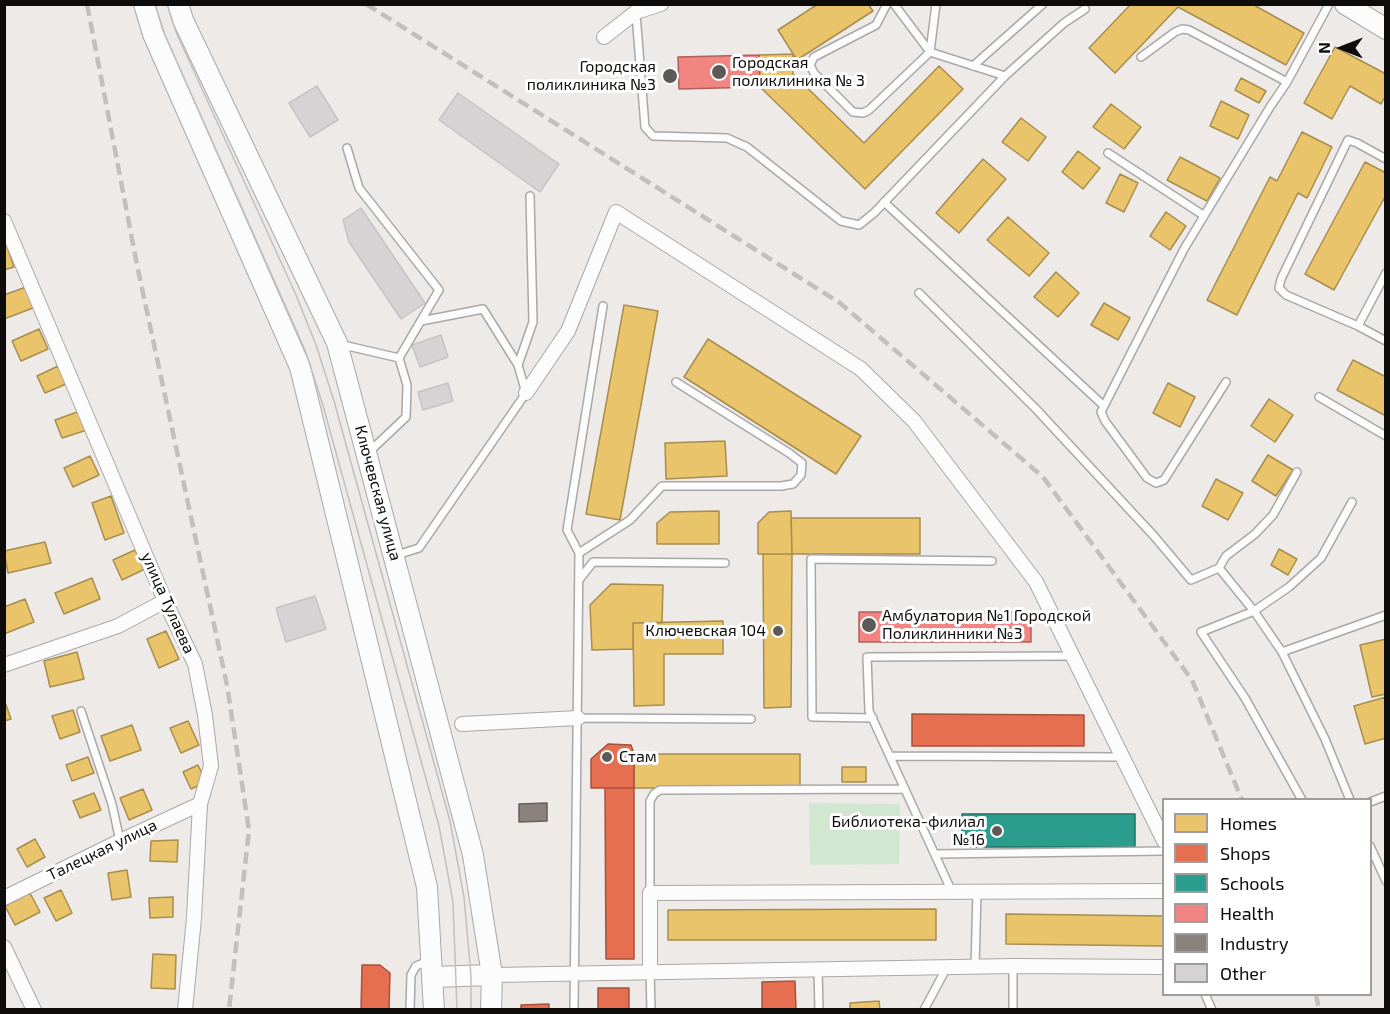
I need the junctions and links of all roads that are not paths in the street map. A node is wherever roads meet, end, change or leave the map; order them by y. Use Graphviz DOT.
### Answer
graph roads {
  1 [pos="144,4"];
  2 [pos="178,4"];
  3 [pos="661,4"];
  4 [pos="887,4"];
  5 [pos="894,4"];
  6 [pos="936,4"];
  7 [pos="1043,4"];
  8 [pos="1329,4"];
  9 [pos="1345,4"];
  10 [pos="1085,9"];
  11 [pos="636,12"];
  12 [pos="1386,29"];
  13 [pos="604,37"];
  14 [pos="930,52"];
  15 [pos="1141,57"];
  16 [pos="973,66"];
  17 [pos="1005,76"];
  18 [pos="1287,82"];
  19 [pos="347,148"];
  20 [pos="1108,153"];
  21 [pos="1386,159"];
  22 [pos="530,196"];
  23 [pos="884,202"];
  24 [pos="1203,215"];
  25 [pos="4,221"];
  26 [pos="1386,273"];
  27 [pos="919,293"];
  28 [pos="603,306"];
  29 [pos="421,321"];
  30 [pos="1358,326"];
  31 [pos="1386,341"];
  32 [pos="337,344"];
  33 [pos="399,358"];
  34 [pos="518,365"];
  35 [pos="676,382"];
  36 [pos="1226,382"];
  37 [pos="526,393"];
  38 [pos="1319,397"];
  39 [pos="1104,406"];
  40 [pos="1386,436"];
  41 [pos="367,453"];
  42 [pos="1297,472"];
  43 [pos="1352,502"];
  44 [pos="579,553"];
  45 [pos="395,556"];
  46 [pos="992,561"];
  47 [pos="725,563"];
  48 [pos="1219,568"];
  49 [pos="579,580"];
  50 [pos="165,601"];
  51 [pos="1254,611"];
  52 [pos="1386,615"];
  53 [pos="1282,652"];
  54 [pos="1072,656"];
  55 [pos="4,665"];
  56 [pos="81,711"];
  57 [pos="578,718"];
  58 [pos="873,718"];
  59 [pos="751,719"];
  60 [pos="462,724"];
  61 [pos="441,727"];
  62 [pos="890,756"];
  63 [pos="1122,757"];
  64 [pos="904,789"];
  65 [pos="1386,796"];
  66 [pos="1301,798"];
  67 [pos="1349,798"];
  68 [pos="1372,802"];
  69 [pos="200,804"];
  70 [pos="1162,837"];
  71 [pos="120,841"];
  72 [pos="1372,848"];
  73 [pos="1162,851"];
  74 [pos="935,855"];
  75 [pos="1386,881"];
  76 [pos="1162,891"];
  77 [pos="952,892"];
  78 [pos="977,892"];
  79 [pos="650,893"];
  80 [pos="4,897"];
  81 [pos="4,947"];
  82 [pos="1013,966"];
  83 [pos="947,967"];
  84 [pos="975,967"];
  85 [pos="1162,967"];
  86 [pos="433,969"];
  87 [pos="818,969"];
  88 [pos="650,971"];
  89 [pos="574,973"];
  90 [pos="492,975"];
  91 [pos="1206,996"];
  92 [pos="34,1010"];
  93 [pos="185,1010"];
  94 [pos="410,1010"];
  95 [pos="434,1010"];
  96 [pos="491,1010"];
  97 [pos="574,1010"];
  98 [pos="651,1010"];
  99 [pos="819,1010"];
  100 [pos="924,1010"];
  101 [pos="1013,1010"];
  102 [pos="1212,1010"];
  1 -- 86 [label="main road"];
  2 -- 32 [label="main road, Ключевская улица"];
  3 -- 11 [label="street"];
  4 -- 14 [label="lane"];
  5 -- 14 [label="lane"];
  6 -- 14 [label="lane"];
  7 -- 16 [label="lane"];
  8 -- 18 [label="lane"];
  9 -- 12 [label="main road"];
  10 -- 17 [label="lane"];
  11 -- 13 [label="street"];
  11 -- 23 [label="lane"];
  14 -- 16 [label="lane"];
  15 -- 18 [label="lane"];
  16 -- 17 [label="lane"];
  17 -- 23 [label="lane"];
  18 -- 24 [label="lane"];
  19 -- 29 [label="lane"];
  20 -- 24 [label="lane"];
  21 -- 30 [label="lane"];
  22 -- 34 [label="lane"];
  23 -- 39 [label="lane"];
  24 -- 39 [label="lane"];
  25 -- 50 [label="street, улица Тулаева"];
  26 -- 30 [label="lane"];
  27 -- 48 [label="lane"];
  28 -- 44 [label="lane"];
  29 -- 33 [label="lane"];
  29 -- 34 [label="lane"];
  30 -- 31 [label="lane"];
  32 -- 33 [label="lane"];
  32 -- 41 [label="main road, Ключевская улица"];
  33 -- 41 [label="lane"];
  34 -- 37 [label="lane"];
  35 -- 44 [label="lane"];
  36 -- 39 [label="lane"];
  37 -- 45 [label="lane"];
  37 -- 54 [label="street"];
  38 -- 40 [label="lane"];
  41 -- 45 [label="main road, Ключевская улица"];
  42 -- 48 [label="lane"];
  43 -- 51 [label="lane"];
  44 -- 49 [label="lane"];
  45 -- 61 [label="main road, Ключевская улица"];
  46 -- 58 [label="lane"];
  47 -- 49 [label="lane"];
  48 -- 51 [label="lane"];
  49 -- 57 [label="lane"];
  50 -- 55 [label="street"];
  50 -- 69 [label="street, улица Тулаева"];
  51 -- 53 [label="lane"];
  51 -- 66 [label="lane"];
  52 -- 53 [label="lane"];
  53 -- 67 [label="lane"];
  54 -- 58 [label="lane"];
  54 -- 63 [label="street"];
  56 -- 71 [label="lane"];
  57 -- 59 [label="lane"];
  57 -- 60 [label="street"];
  57 -- 89 [label="lane"];
  58 -- 62 [label="lane"];
  60 -- 61 [label="lane"];
  61 -- 90 [label="main road, Ключевская улица"];
  62 -- 63 [label="lane"];
  62 -- 64 [label="lane"];
  63 -- 70 [label="street"];
  64 -- 74 [label="lane"];
  64 -- 79 [label="lane"];
  65 -- 68 [label="lane"];
  69 -- 71 [label="street, Талецкая улица"];
  69 -- 93 [label="street, улица Тулаева"];
  71 -- 80 [label="street, Талецкая улица"];
  72 -- 75 [label="lane"];
  73 -- 74 [label="lane"];
  74 -- 77 [label="lane"];
  76 -- 78 [label="street"];
  77 -- 78 [label="street"];
  77 -- 79 [label="street"];
  78 -- 84 [label="lane"];
  79 -- 88 [label="street"];
  81 -- 92 [label="street"];
  82 -- 84 [label="street"];
  82 -- 85 [label="street"];
  82 -- 101 [label="lane"];
  83 -- 84 [label="street"];
  83 -- 87 [label="street"];
  83 -- 100 [label="lane"];
  86 -- 90 [label="main road"];
  86 -- 94 [label="lane"];
  86 -- 95 [label="main road"];
  87 -- 88 [label="street"];
  87 -- 99 [label="lane"];
  88 -- 89 [label="street"];
  88 -- 98 [label="lane"];
  89 -- 90 [label="street"];
  89 -- 97 [label="lane"];
  90 -- 96 [label="main road, Ключевская улица"];
  91 -- 102 [label="lane"];
}
